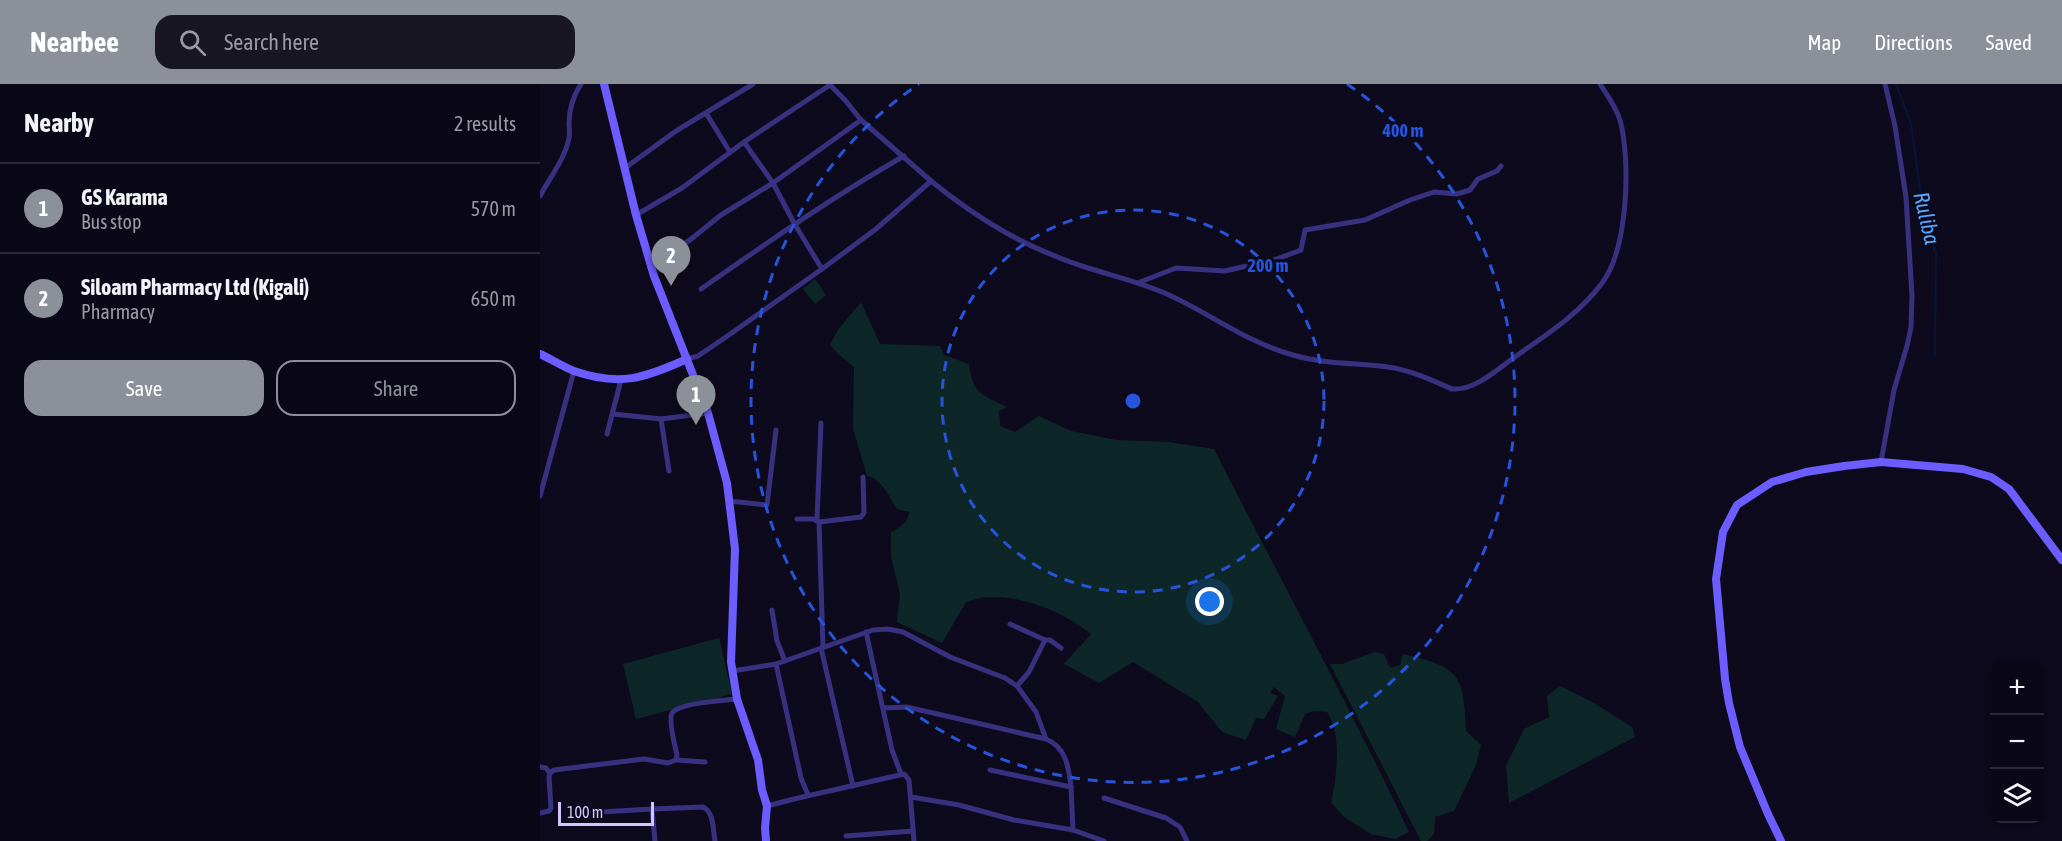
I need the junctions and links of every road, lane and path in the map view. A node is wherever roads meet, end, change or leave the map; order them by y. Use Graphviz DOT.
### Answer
graph roads {
  1 [pos="581,84"];
  2 [pos="604,84"];
  3 [pos="753,84"];
  4 [pos="829,84"];
  5 [pos="1600,84"];
  6 [pos="1885,84"];
  7 [pos="706,113"];
  8 [pos="861,120"];
  9 [pos="744,142"];
  10 [pos="730,152"];
  11 [pos="904,156"];
  12 [pos="1501,166"];
  13 [pos="625,168"];
  14 [pos="931,181"];
  15 [pos="773,183"];
  16 [pos="540,196"];
  17 [pos="636,215"];
  18 [pos="794,224"];
  19 [pos="650,259"];
  20 [pos="822,269"];
  21 [pos="1140,282"];
  22 [pos="701,289"];
  23 [pos="540,354"];
  24 [pos="687,359"];
  25 [pos="574,370"];
  26 [pos="621,380"];
  27 [pos="708,413"];
  28 [pos="613,414"];
  29 [pos="661,419"];
  30 [pos="821,423"];
  31 [pos="776,430"];
  32 [pos="608,434"];
  33 [pos="1881,462"];
  34 [pos="669,471"];
  35 [pos="863,477"];
  36 [pos="540,496"];
  37 [pos="729,501"];
  38 [pos="798,519"];
  39 [pos="818,521"];
  40 [pos="2062,560"];
  41 [pos="772,610"];
  42 [pos="1010,624"];
  43 [pos="866,632"];
  44 [pos="1045,640"];
  45 [pos="822,647"];
  46 [pos="1061,648"];
  47 [pos="785,661"];
  48 [pos="776,664"];
  49 [pos="732,671"];
  50 [pos="1017,686"];
  51 [pos="737,699"];
  52 [pos="884,708"];
  53 [pos="1046,739"];
  54 [pos="676,760"];
  55 [pos="705,762"];
  56 [pos="540,767"];
  57 [pos="990,770"];
  58 [pos="550,773"];
  59 [pos="901,774"];
  60 [pos="853,786"];
  61 [pos="1071,787"];
  62 [pos="808,795"];
  63 [pos="911,797"];
  64 [pos="1104,798"];
  65 [pos="767,806"];
  66 [pos="651,809"];
  67 [pos="540,813"];
  68 [pos="584,813"];
  69 [pos="914,831"];
  70 [pos="1075,831"];
  71 [pos="846,836"];
  72 [pos="655,841"];
  73 [pos="715,841"];
  74 [pos="766,841"];
  75 [pos="914,841"];
  76 [pos="1076,841"];
  77 [pos="1104,841"];
  78 [pos="1187,841"];
  79 [pos="1781,841"];
  1 -- 16 [label="street"];
  2 -- 13 [label="main road"];
  3 -- 7 [label="street"];
  4 -- 8 [label="street"];
  4 -- 9 [label="street"];
  5 -- 21 [label="street"];
  6 -- 33 [label="street"];
  7 -- 10 [label="street"];
  7 -- 13 [label="street"];
  8 -- 11 [label="street"];
  8 -- 15 [label="street"];
  9 -- 10 [label="street"];
  9 -- 15 [label="street"];
  10 -- 17 [label="street"];
  11 -- 14 [label="street"];
  11 -- 18 [label="street"];
  12 -- 21 [label="street"];
  13 -- 17 [label="main road"];
  14 -- 20 [label="street"];
  14 -- 21 [label="street"];
  15 -- 18 [label="street"];
  15 -- 19 [label="street"];
  17 -- 19 [label="main road"];
  18 -- 20 [label="street"];
  18 -- 22 [label="street"];
  19 -- 24 [label="main road"];
  20 -- 24 [label="street"];
  23 -- 25 [label="main road"];
  24 -- 26 [label="main road"];
  24 -- 27 [label="main road"];
  25 -- 26 [label="main road"];
  25 -- 36 [label="street"];
  26 -- 28 [label="street"];
  27 -- 29 [label="street"];
  27 -- 37 [label="main road"];
  28 -- 29 [label="street"];
  28 -- 32 [label="street"];
  29 -- 34 [label="street"];
  30 -- 39 [label="street"];
  31 -- 37 [label="street"];
  33 -- 40 [label="main road"];
  33 -- 79 [label="main road"];
  35 -- 39 [label="street"];
  37 -- 49 [label="main road"];
  38 -- 39 [label="street"];
  39 -- 45 [label="street"];
  41 -- 47 [label="street"];
  42 -- 44 [label="street"];
  43 -- 45 [label="street"];
  43 -- 50 [label="street"];
  43 -- 52 [label="street"];
  44 -- 46 [label="street"];
  44 -- 50 [label="street"];
  45 -- 47 [label="street"];
  45 -- 60 [label="street"];
  47 -- 48 [label="street"];
  48 -- 49 [label="street"];
  48 -- 62 [label="street"];
  49 -- 51 [label="main road"];
  50 -- 53 [label="street"];
  51 -- 54 [label="street"];
  51 -- 65 [label="main road"];
  52 -- 53 [label="street"];
  52 -- 59 [label="street"];
  53 -- 61 [label="street"];
  54 -- 55 [label="street"];
  54 -- 58 [label="street"];
  56 -- 58 [label="street"];
  57 -- 61 [label="street"];
  58 -- 67 [label="street"];
  59 -- 60 [label="street"];
  59 -- 63 [label="street"];
  60 -- 62 [label="street"];
  61 -- 70 [label="street"];
  62 -- 65 [label="street"];
  63 -- 69 [label="street"];
  63 -- 70 [label="street"];
  64 -- 78 [label="street"];
  65 -- 74 [label="main road"];
  66 -- 68 [label="street"];
  66 -- 72 [label="street"];
  66 -- 73 [label="street"];
  69 -- 71 [label="street"];
  69 -- 75 [label="street"];
  70 -- 76 [label="street"];
  70 -- 77 [label="street"];
}
